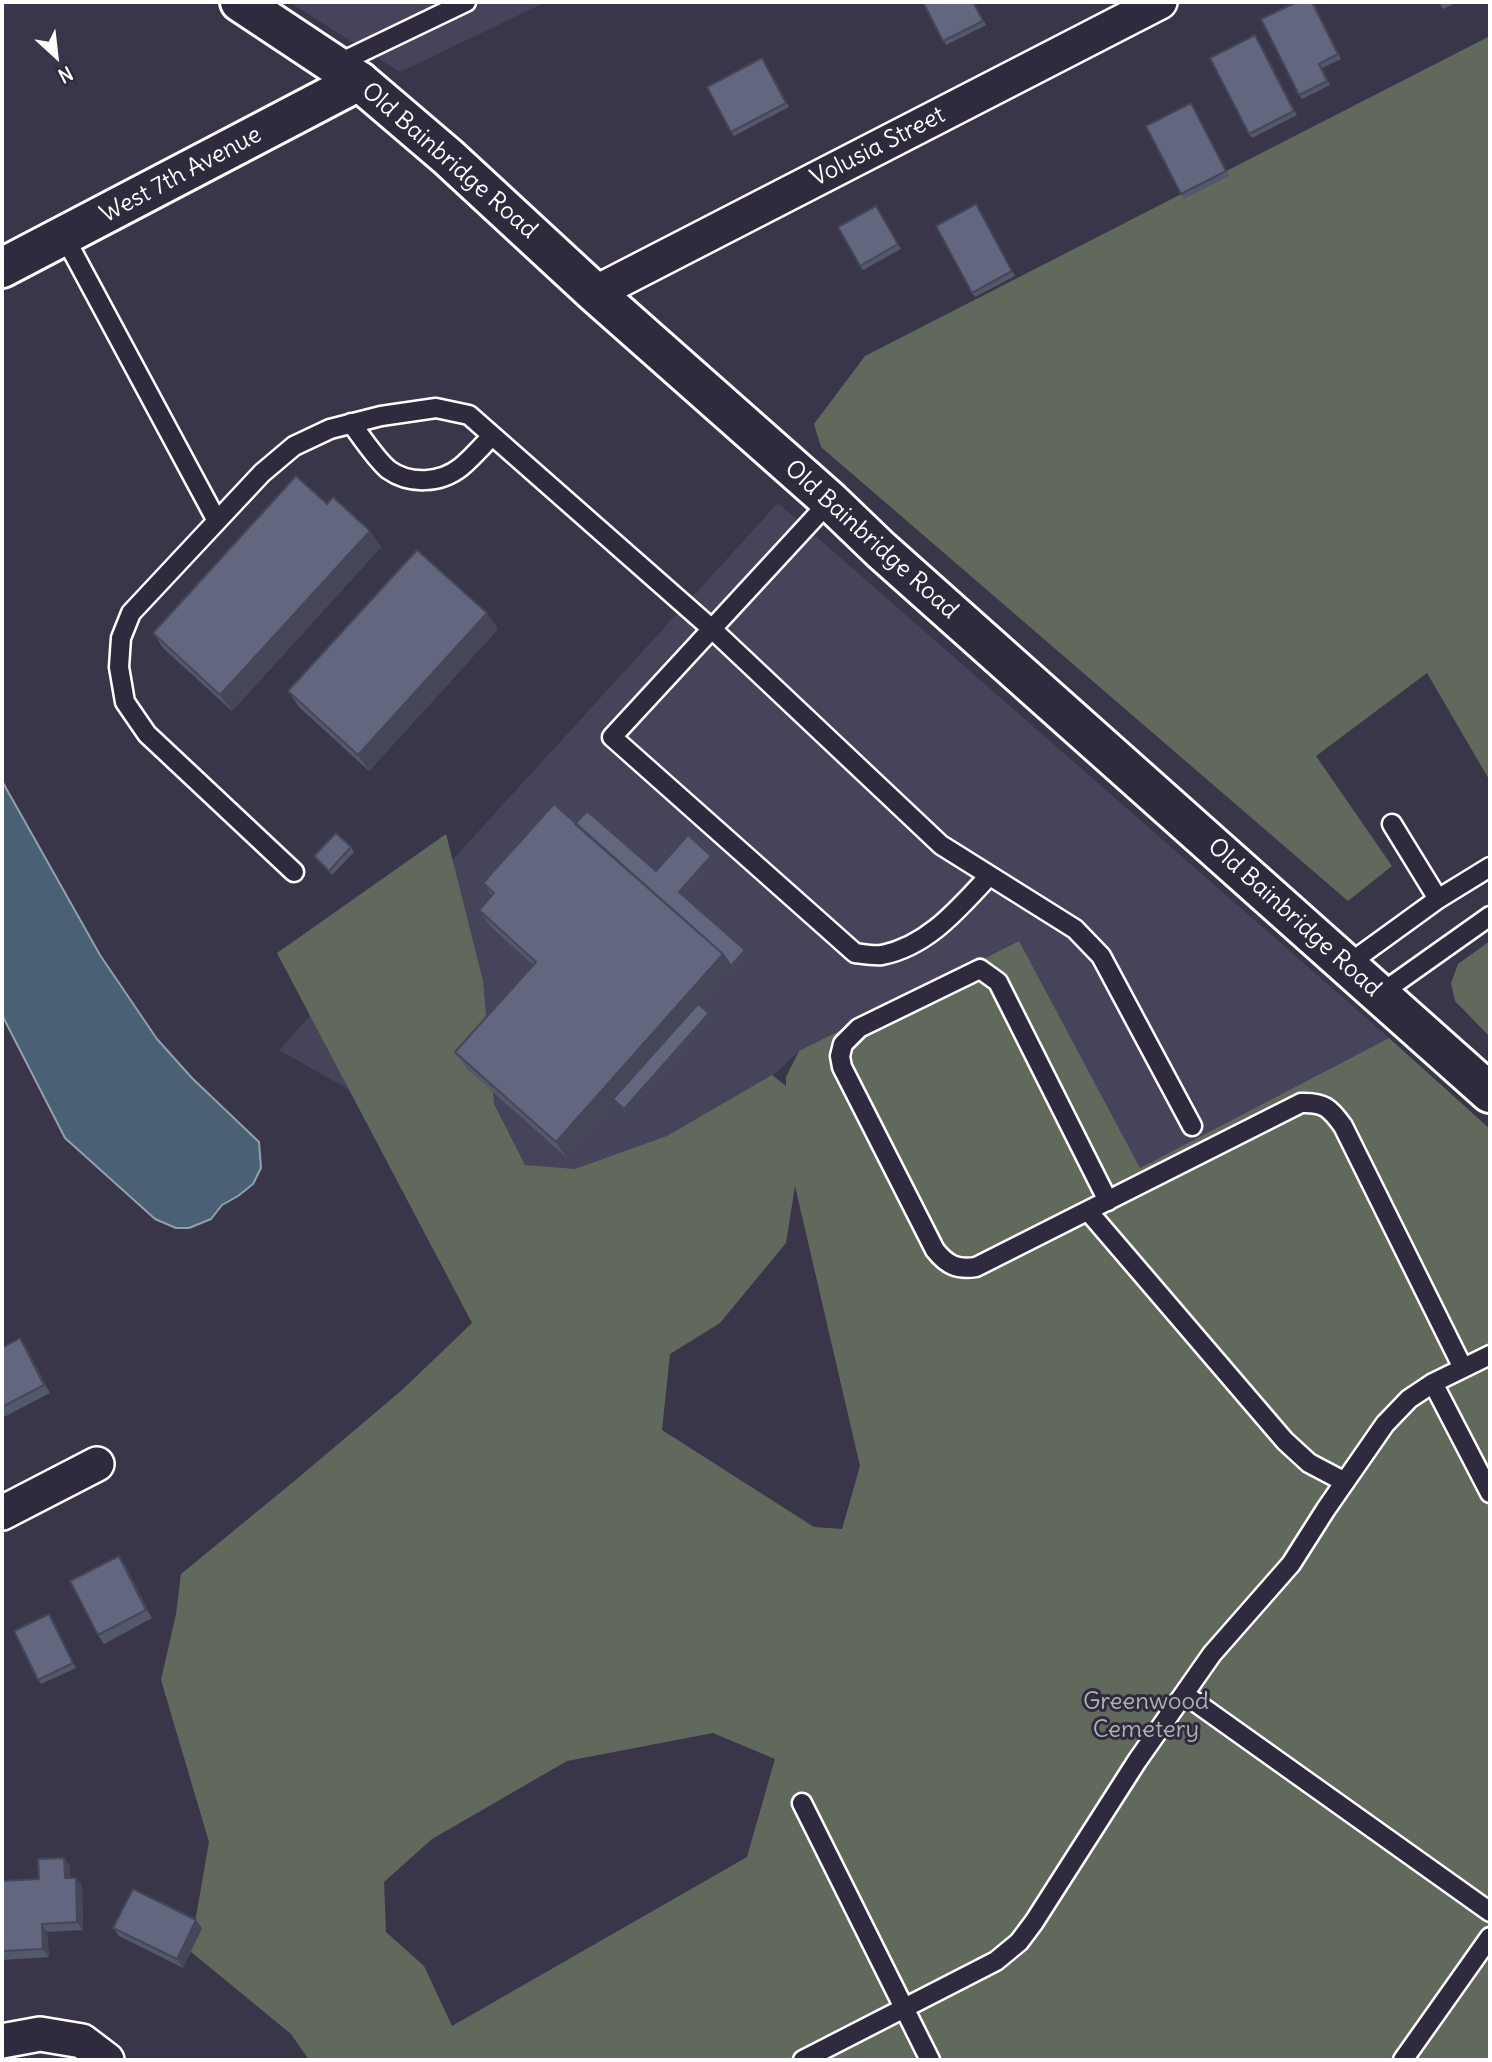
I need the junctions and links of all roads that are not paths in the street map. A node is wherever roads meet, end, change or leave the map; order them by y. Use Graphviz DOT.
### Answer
graph roads {
  1 [pos="240,2"];
  2 [pos="1160,2"];
  3 [pos="462,3"];
  4 [pos="347,73"];
  5 [pos="64,236"];
  6 [pos="2,268"];
  7 [pos="595,293"];
  8 [pos="351,423"];
  9 [pos="492,436"];
  10 [pos="830,502"];
  11 [pos="217,521"];
  12 [pos="712,629"];
  13 [pos="1392,824"];
  14 [pos="1490,867"];
  15 [pos="295,872"];
  16 [pos="989,876"];
  17 [pos="1438,899"];
  18 [pos="1490,916"];
  19 [pos="1347,965"];
  20 [pos="1380,994"];
  21 [pos="1490,1093"];
  22 [pos="1192,1126"];
  23 [pos="1108,1201"];
  24 [pos="1088,1211"];
  25 [pos="1490,1355"];
  26 [pos="1463,1368"];
  27 [pos="1433,1383"];
  28 [pos="97,1464"];
  29 [pos="1345,1482"];
  30 [pos="1490,1493"];
  31 [pos="2,1513"];
  32 [pos="1184,1695"];
  33 [pos="802,1803"];
  34 [pos="1490,1912"];
  35 [pos="1490,1937"];
  36 [pos="904,2008"];
  37 [pos="2,2040"];
  38 [pos="107,2060"];
  39 [pos="803,2060"];
  40 [pos="930,2060"];
  41 [pos="1403,2060"];
  1 -- 4 [label="main road, Old Bainbridge Road"];
  2 -- 7 [label="street, Volusia Street"];
  3 -- 4 [label="lane"];
  4 -- 5 [label="main road, West 7th Avenue"];
  4 -- 7 [label="main road, Old Bainbridge Road"];
  5 -- 6 [label="main road, West 7th Avenue"];
  5 -- 11 [label="lane"];
  7 -- 10 [label="main road, Old Bainbridge Road"];
  8 -- 9 [label="lane"];
  8 -- 9 [label="lane"];
  8 -- 11 [label="lane"];
  9 -- 12 [label="lane"];
  10 -- 12 [label="lane"];
  10 -- 19 [label="main road, Old Bainbridge Road"];
  11 -- 15 [label="lane"];
  12 -- 16 [label="lane"];
  12 -- 16 [label="lane"];
  13 -- 17 [label="lane"];
  14 -- 17 [label="lane"];
  16 -- 22 [label="lane"];
  17 -- 19 [label="lane"];
  18 -- 20 [label="lane"];
  19 -- 20 [label="main road, Old Bainbridge Road"];
  20 -- 21 [label="main road, Old Bainbridge Road"];
  23 -- 24 [label="lane"];
  23 -- 24 [label="lane"];
  23 -- 26 [label="lane"];
  24 -- 29 [label="lane"];
  25 -- 26 [label="lane"];
  26 -- 27 [label="lane"];
  27 -- 29 [label="lane"];
  27 -- 30 [label="lane"];
  28 -- 31 [label="street"];
  29 -- 32 [label="lane"];
  32 -- 34 [label="lane"];
  32 -- 36 [label="lane"];
  33 -- 36 [label="lane"];
  35 -- 41 [label="lane"];
  36 -- 39 [label="lane"];
  36 -- 40 [label="lane"];
  37 -- 38 [label="street"];
}
